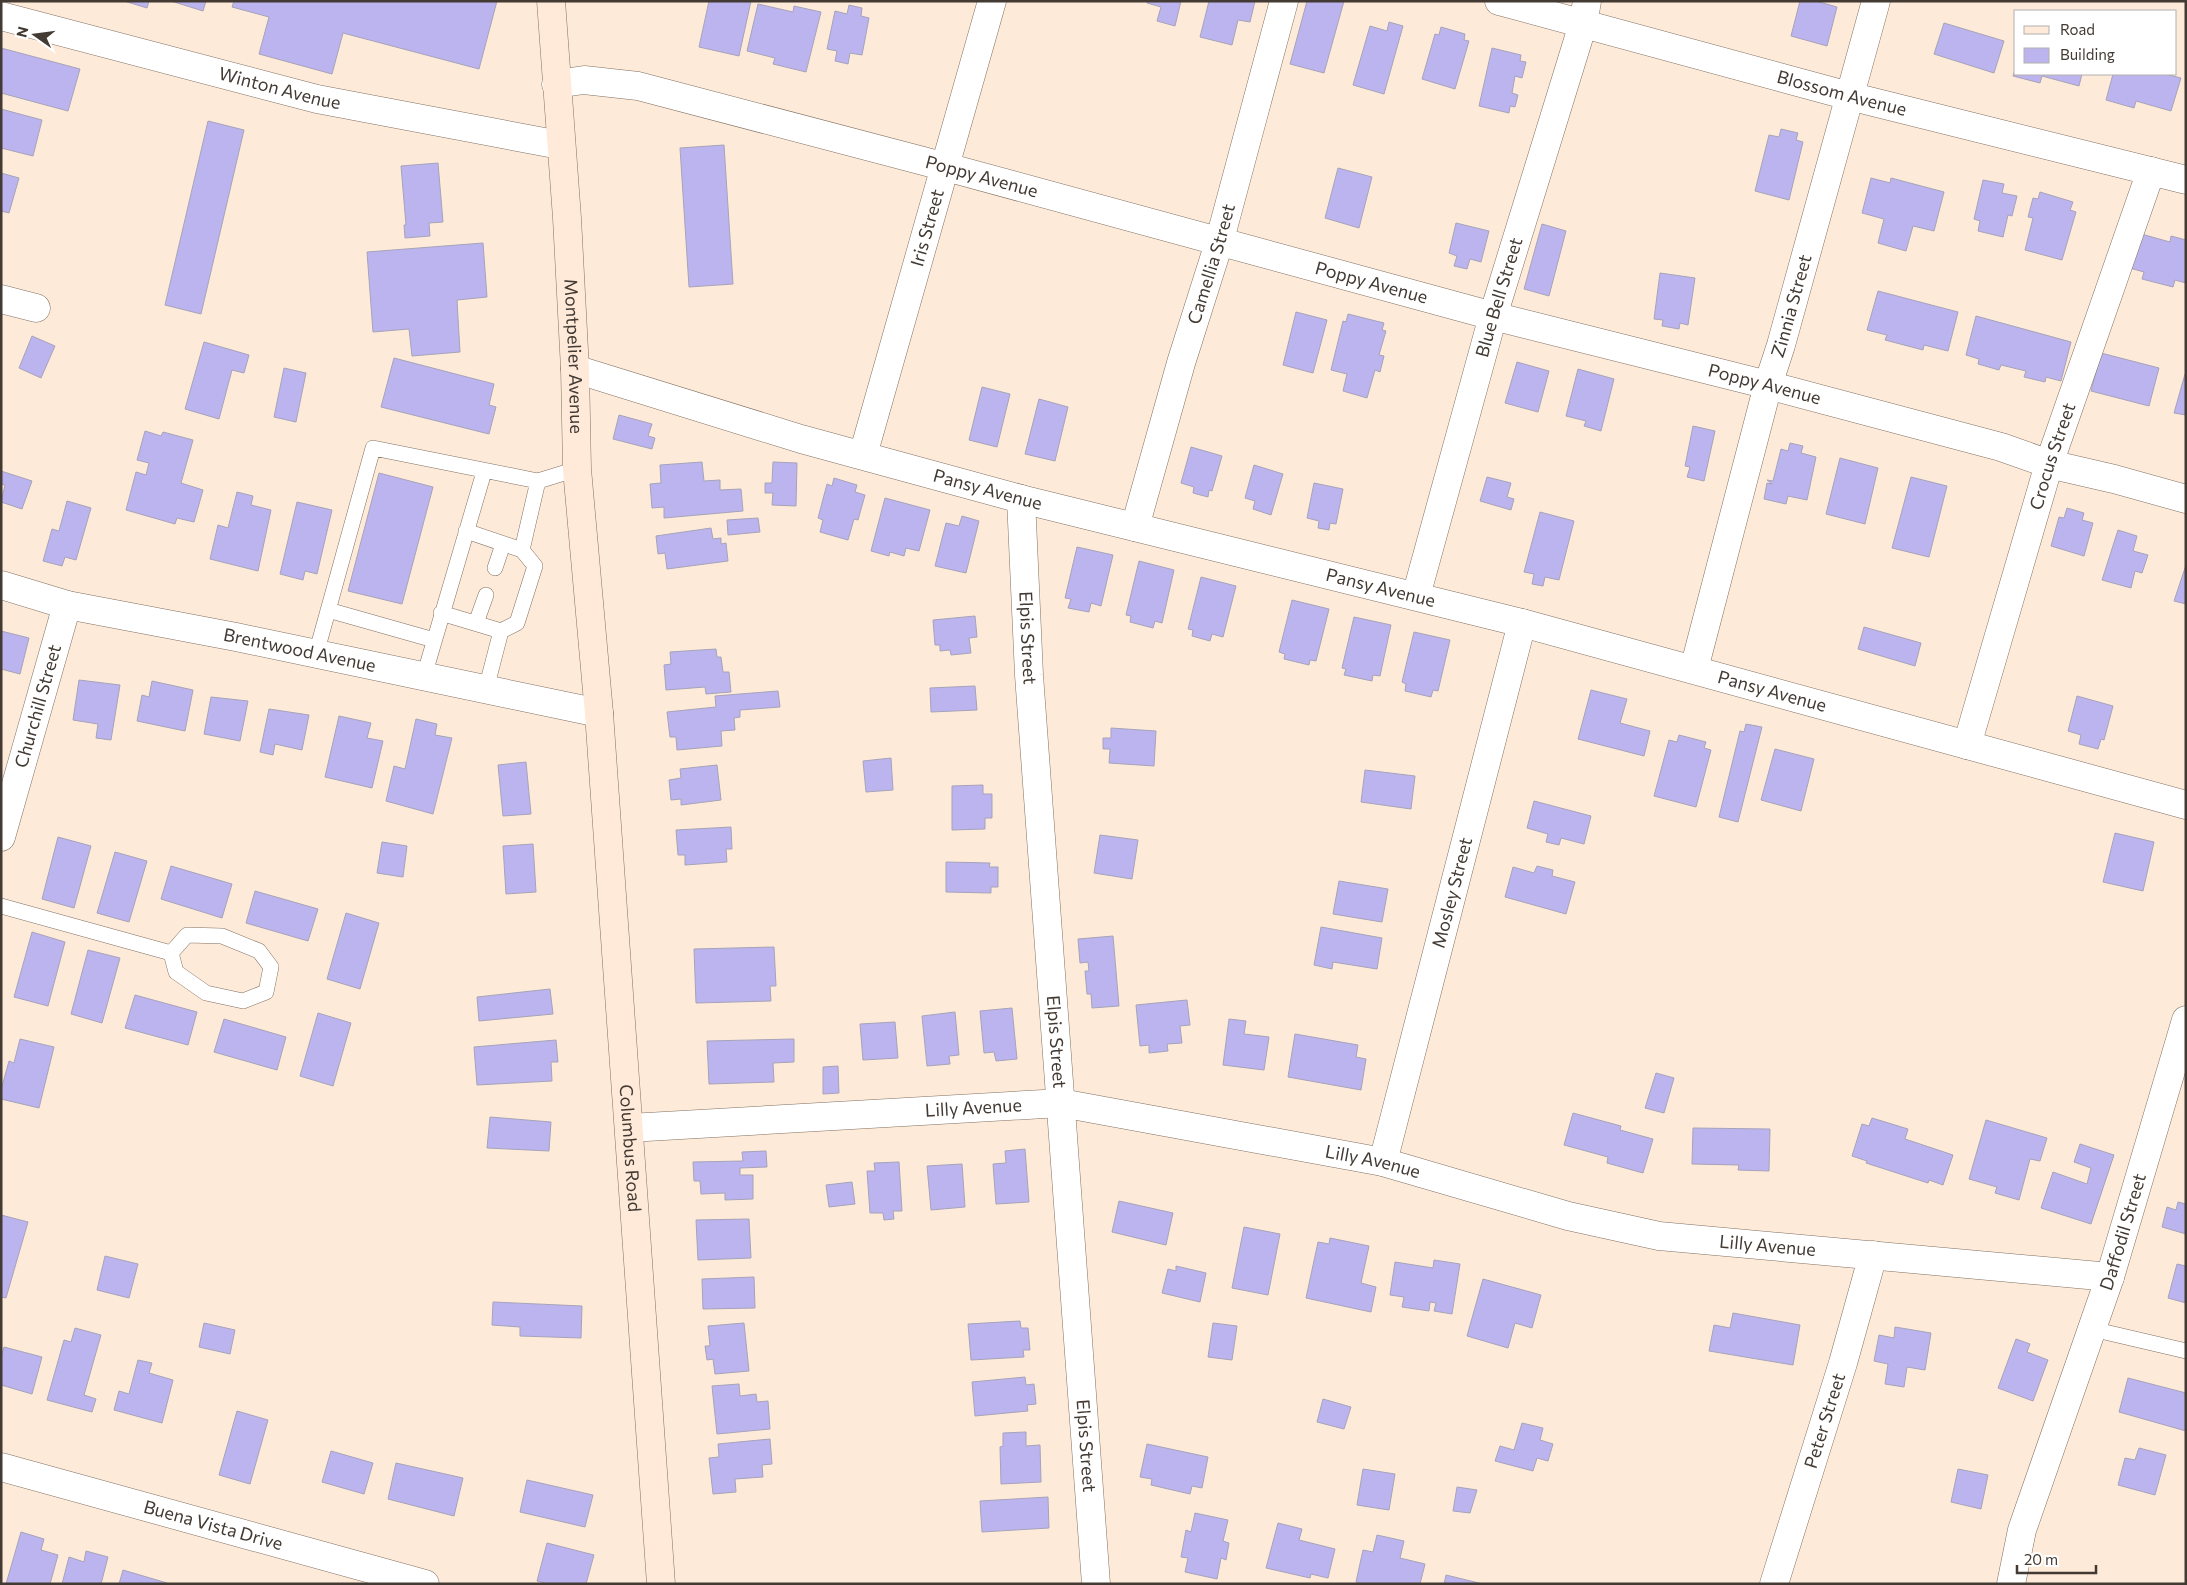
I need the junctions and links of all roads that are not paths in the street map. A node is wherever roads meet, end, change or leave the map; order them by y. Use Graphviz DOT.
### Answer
graph roads {
  1 [pos="551,1"];
  2 [pos="992,1"];
  3 [pos="1284,1"];
  4 [pos="1499,1"];
  5 [pos="1876,1"];
  6 [pos="1585,12"];
  7 [pos="1,16"];
  8 [pos="556,84"];
  9 [pos="1849,96"];
  10 [pos="560,145"];
  11 [pos="946,167"];
  12 [pos="2151,171"];
  13 [pos="2186,180"];
  14 [pos="1219,243"];
  15 [pos="1,299"];
  16 [pos="36,308"];
  17 [pos="1493,316"];
  18 [pos="575,369"];
  19 [pos="1768,385"];
  20 [pos="863,455"];
  21 [pos="2049,464"];
  22 [pos="577,469"];
  23 [pos="484,472"];
  24 [pos="538,481"];
  25 [pos="1021,499"];
  26 [pos="2186,499"];
  27 [pos="1135,527"];
  28 [pos="466,532"];
  29 [pos="502,544"];
  30 [pos="522,550"];
  31 [pos="495,568"];
  32 [pos="1,585"];
  33 [pos="486,596"];
  34 [pos="1416,596"];
  35 [pos="67,605"];
  36 [pos="328,610"];
  37 [pos="441,613"];
  38 [pos="476,623"];
  39 [pos="1522,623"];
  40 [pos="501,631"];
  41 [pos="434,640"];
  42 [pos="316,654"];
  43 [pos="1694,669"];
  44 [pos="424,676"];
  45 [pos="486,689"];
  46 [pos="599,712"];
  47 [pos="1967,745"];
  48 [pos="2186,805"];
  49 [pos="1,837"];
  50 [pos="1,906"];
  51 [pos="171,953"];
  52 [pos="2186,1020"];
  53 [pos="1061,1103"];
  54 [pos="629,1128"];
  55 [pos="1383,1162"];
  56 [pos="1873,1255"];
  57 [pos="2110,1278"];
  58 [pos="2092,1329"];
  59 [pos="2186,1351"];
  60 [pos="1,1467"];
  61 [pos="425,1584"];
  62 [pos="661,1584"];
  63 [pos="1096,1584"];
  64 [pos="1774,1584"];
  65 [pos="2011,1584"];
  1 -- 8 [label="street, Montpelier Avenue"];
  2 -- 11 [label="street, Iris Street"];
  3 -- 14 [label="street, Camellia Street"];
  4 -- 6 [label="street, Blossom Avenue"];
  5 -- 9 [label="street, Zinnia Street"];
  6 -- 9 [label="street, Blossom Avenue"];
  6 -- 17 [label="street, Blue Bell Street"];
  7 -- 10 [label="street, Winton Avenue"];
  8 -- 10 [label="street, Montpelier Avenue"];
  8 -- 11 [label="street, Poppy Avenue"];
  9 -- 12 [label="street, Blossom Avenue"];
  9 -- 19 [label="street, Zinnia Street"];
  10 -- 18 [label="street, Montpelier Avenue"];
  11 -- 14 [label="street, Poppy Avenue"];
  11 -- 20 [label="street, Iris Street"];
  12 -- 13 [label="street, Blossom Avenue"];
  12 -- 21 [label="street, Crocus Street"];
  14 -- 17 [label="street, Poppy Avenue"];
  14 -- 27 [label="street, Camellia Street"];
  15 -- 16 [label="street"];
  17 -- 19 [label="street, Poppy Avenue"];
  17 -- 34 [label="street, Blue Bell Street"];
  18 -- 20 [label="street, Pansy Avenue"];
  18 -- 22 [label="street, Montpelier Avenue"];
  19 -- 21 [label="street, Poppy Avenue"];
  19 -- 43 [label="street, Zinnia Street"];
  20 -- 25 [label="street, Pansy Avenue"];
  21 -- 26 [label="street, Poppy Avenue"];
  21 -- 47 [label="street, Crocus Street"];
  22 -- 24 [label="lane"];
  22 -- 46 [label="street, Montpelier Avenue"];
  23 -- 24 [label="lane"];
  23 -- 28 [label="lane"];
  23 -- 36 [label="lane"];
  24 -- 30 [label="lane"];
  25 -- 27 [label="street, Pansy Avenue"];
  25 -- 53 [label="street, Elpis Street"];
  27 -- 34 [label="street, Pansy Avenue"];
  28 -- 29 [label="lane"];
  28 -- 37 [label="lane"];
  29 -- 30 [label="lane"];
  29 -- 31 [label="lane"];
  30 -- 40 [label="lane"];
  32 -- 35 [label="street, Brentwood Avenue"];
  33 -- 38 [label="lane"];
  34 -- 39 [label="street, Pansy Avenue"];
  35 -- 42 [label="street, Brentwood Avenue"];
  35 -- 49 [label="street, Churchill Street"];
  36 -- 41 [label="lane"];
  36 -- 42 [label="lane"];
  37 -- 38 [label="lane"];
  37 -- 41 [label="lane"];
  38 -- 40 [label="lane"];
  39 -- 43 [label="street, Pansy Avenue"];
  39 -- 55 [label="street, Mosley Street"];
  40 -- 45 [label="lane"];
  41 -- 44 [label="lane"];
  42 -- 44 [label="street, Brentwood Avenue"];
  43 -- 47 [label="street, Pansy Avenue"];
  44 -- 45 [label="street, Brentwood Avenue"];
  45 -- 46 [label="street, Brentwood Avenue"];
  46 -- 54 [label="street, Columbus Road"];
  47 -- 48 [label="street, Pansy Avenue"];
  50 -- 51 [label="lane"];
  51 -- 51 [label="lane"];
  52 -- 57 [label="street, Daffodil Street"];
  53 -- 54 [label="street, Lilly Avenue"];
  53 -- 55 [label="street, Lilly Avenue"];
  53 -- 63 [label="street, Elpis Street"];
  54 -- 62 [label="street, Columbus Road"];
  55 -- 56 [label="street, Lilly Avenue"];
  56 -- 57 [label="street, Lilly Avenue"];
  56 -- 64 [label="street, Peter Street"];
  57 -- 58 [label="street, Daffodil Street"];
  58 -- 59 [label="lane"];
  58 -- 65 [label="street, Daffodil Street"];
  60 -- 61 [label="street, Buena Vista Drive"];
}
